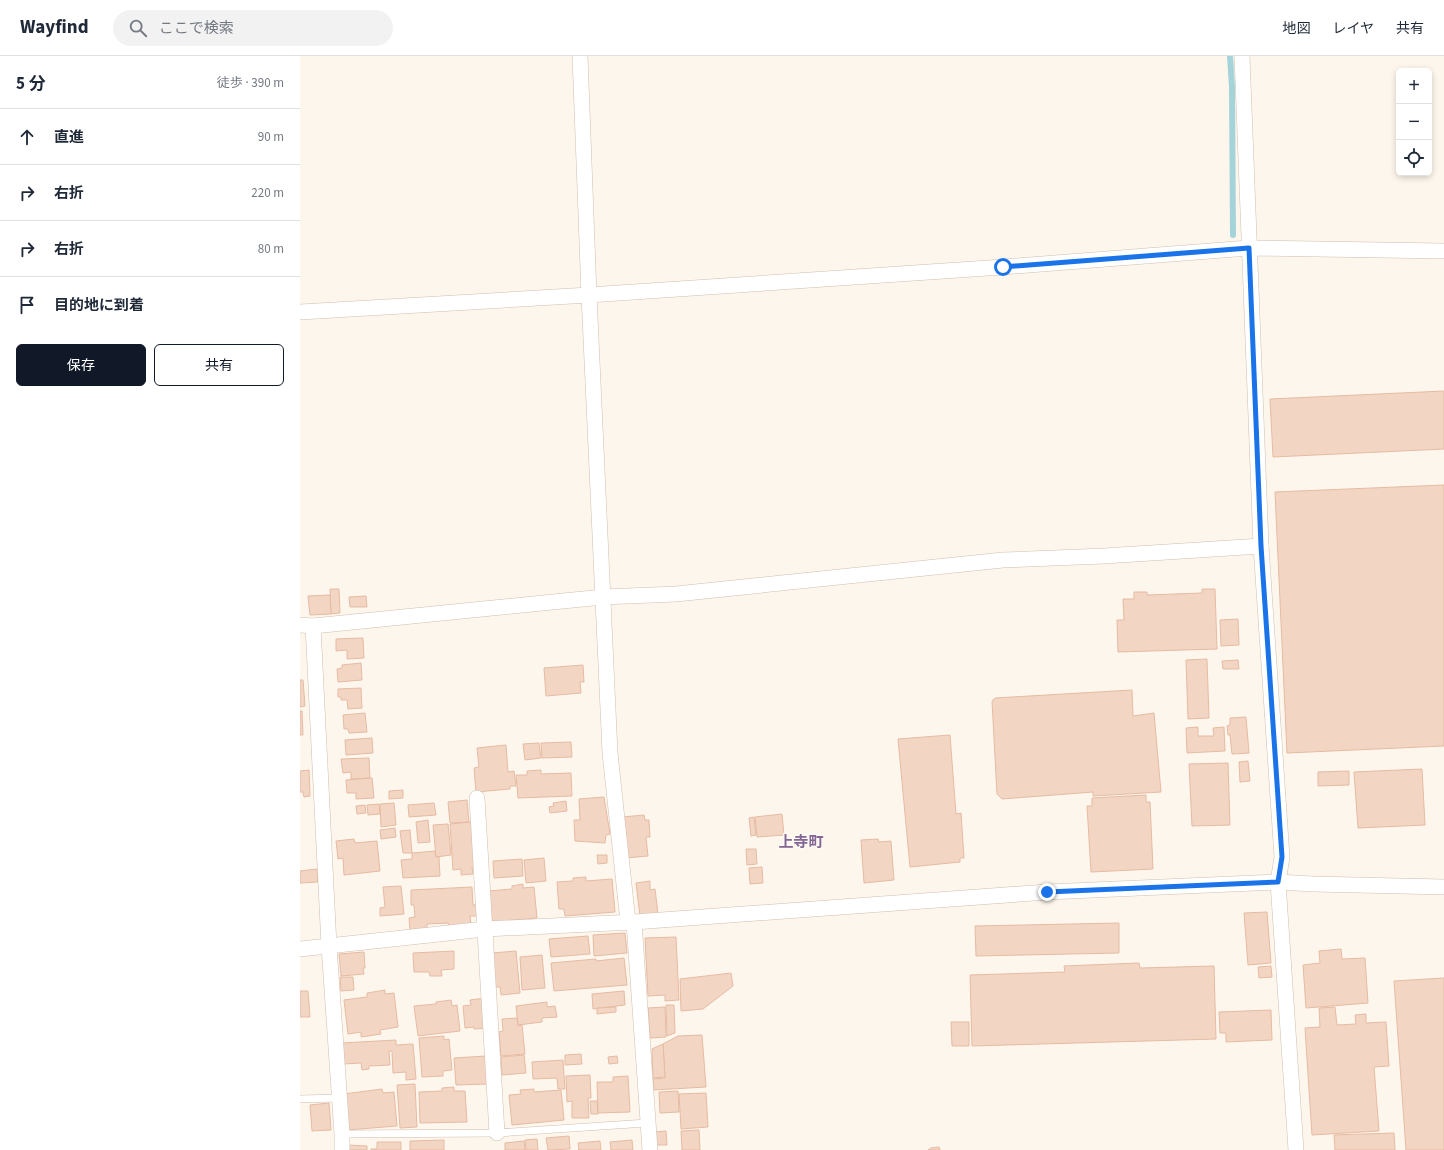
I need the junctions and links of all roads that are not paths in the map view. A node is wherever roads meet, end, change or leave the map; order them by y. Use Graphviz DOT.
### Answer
graph roads {
  1 [pos="580,56"];
  2 [pos="1242,56"];
  3 [pos="1249,248"];
  4 [pos="1444,251"];
  5 [pos="589,295"];
  6 [pos="300,312"];
  7 [pos="1261,546"];
  8 [pos="603,597"];
  9 [pos="307,626"];
  10 [pos="476,798"];
  11 [pos="1278,882"];
  12 [pos="1444,887"];
  13 [pos="631,922"];
  14 [pos="485,929"];
  15 [pos="329,946"];
  16 [pos="300,949"];
  17 [pos="340,1098"];
  18 [pos="300,1099"];
  19 [pos="647,1123"];
  20 [pos="497,1133"];
  21 [pos="342,1134"];
  22 [pos="342,1150"];
  23 [pos="650,1150"];
  24 [pos="1296,1150"];
  1 -- 5 [label="street"];
  2 -- 3 [label="street"];
  3 -- 4 [label="street"];
  3 -- 5 [label="street"];
  3 -- 7 [label="street"];
  5 -- 6 [label="street"];
  5 -- 8 [label="street"];
  7 -- 8 [label="street"];
  7 -- 11 [label="street"];
  8 -- 9 [label="street"];
  8 -- 13 [label="street"];
  9 -- 15 [label="street"];
  10 -- 14 [label="street"];
  11 -- 12 [label="street"];
  11 -- 13 [label="street"];
  11 -- 24 [label="street"];
  13 -- 14 [label="street"];
  13 -- 19 [label="street"];
  14 -- 15 [label="street"];
  14 -- 20 [label="street"];
  15 -- 16 [label="street"];
  15 -- 17 [label="street"];
  17 -- 18 [label="lane"];
  17 -- 21 [label="street"];
  19 -- 20 [label="lane"];
  19 -- 23 [label="street"];
  20 -- 21 [label="lane"];
  21 -- 22 [label="street"];
}
